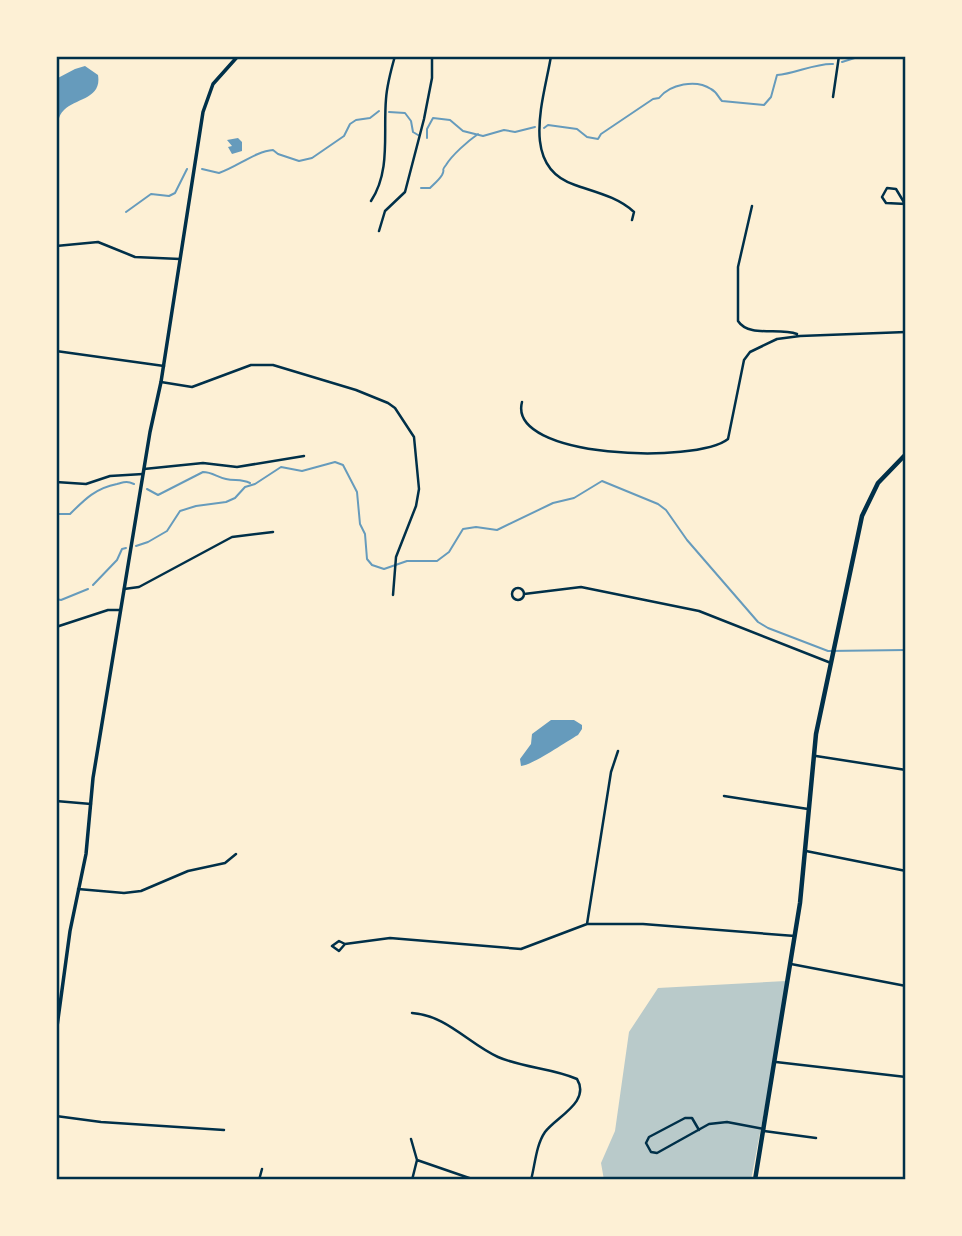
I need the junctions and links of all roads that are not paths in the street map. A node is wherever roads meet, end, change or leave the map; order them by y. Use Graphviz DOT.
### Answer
graph roads {
  1 [pos="238,56"];
  2 [pos="395,56"];
  3 [pos="432,56"];
  4 [pos="551,56"];
  5 [pos="839,56"];
  6 [pos="833,97"];
  7 [pos="371,201"];
  8 [pos="905,204"];
  9 [pos="752,206"];
  10 [pos="632,220"];
  11 [pos="379,231"];
  12 [pos="56,246"];
  13 [pos="180,259"];
  14 [pos="906,332"];
  15 [pos="800,336"];
  16 [pos="56,351"];
  17 [pos="164,366"];
  18 [pos="161,382"];
  19 [pos="522,402"];
  20 [pos="906,454"];
  21 [pos="304,456"];
  22 [pos="900,459"];
  23 [pos="906,464"];
  24 [pos="143,471"];
  25 [pos="56,482"];
  26 [pos="273,532"];
  27 [pos="124,589"];
  28 [pos="393,594"];
  29 [pos="524,594"];
  30 [pos="121,610"];
  31 [pos="56,627"];
  32 [pos="831,663"];
  33 [pos="618,751"];
  34 [pos="813,755"];
  35 [pos="906,770"];
  36 [pos="724,796"];
  37 [pos="56,800"];
  38 [pos="91,804"];
  39 [pos="808,809"];
  40 [pos="806,851"];
  41 [pos="236,854"];
  42 [pos="906,871"];
  43 [pos="78,889"];
  44 [pos="587,924"];
  45 [pos="795,936"];
  46 [pos="345,944"];
  47 [pos="791,964"];
  48 [pos="906,986"];
  49 [pos="412,1013"];
  50 [pos="57,1014"];
  51 [pos="56,1034"];
  52 [pos="776,1062"];
  53 [pos="906,1077"];
  54 [pos="56,1116"];
  55 [pos="224,1130"];
  56 [pos="699,1130"];
  57 [pos="764,1130"];
  58 [pos="816,1138"];
  59 [pos="411,1139"];
  60 [pos="417,1160"];
  61 [pos="262,1169"];
  62 [pos="259,1180"];
  63 [pos="412,1180"];
  64 [pos="475,1180"];
  65 [pos="531,1180"];
  66 [pos="755,1180"];
  1 -- 13 [label="street"];
  2 -- 7 [label="street"];
  3 -- 11 [label="street"];
  4 -- 10 [label="street"];
  5 -- 6 [label="street"];
  8 -- 8 [label="street"];
  9 -- 15 [label="street"];
  12 -- 13 [label="street"];
  13 -- 17 [label="street"];
  14 -- 15 [label="street"];
  15 -- 19 [label="street"];
  16 -- 17 [label="street"];
  17 -- 18 [label="street"];
  18 -- 24 [label="street"];
  18 -- 28 [label="street"];
  20 -- 22 [label="main road"];
  21 -- 24 [label="street"];
  22 -- 23 [label="main road"];
  22 -- 32 [label="main road"];
  24 -- 25 [label="street"];
  24 -- 27 [label="street"];
  26 -- 27 [label="street"];
  27 -- 30 [label="street"];
  29 -- 32 [label="street"];
  30 -- 31 [label="street"];
  30 -- 38 [label="street"];
  32 -- 34 [label="main road"];
  33 -- 44 [label="street"];
  34 -- 35 [label="street"];
  34 -- 39 [label="main road"];
  36 -- 39 [label="street"];
  37 -- 38 [label="street"];
  38 -- 43 [label="street"];
  39 -- 40 [label="main road"];
  40 -- 42 [label="street"];
  40 -- 45 [label="main road"];
  41 -- 43 [label="street"];
  43 -- 50 [label="street"];
  44 -- 45 [label="street"];
  44 -- 46 [label="street"];
  45 -- 47 [label="main road"];
  47 -- 48 [label="street"];
  47 -- 52 [label="main road"];
  49 -- 65 [label="street"];
  50 -- 51 [label="street"];
  52 -- 53 [label="street"];
  52 -- 57 [label="main road"];
  54 -- 55 [label="street"];
  56 -- 56 [label="street"];
  56 -- 57 [label="street"];
  57 -- 58 [label="street"];
  57 -- 66 [label="main road"];
  59 -- 60 [label="street"];
  60 -- 63 [label="street"];
  60 -- 64 [label="street"];
  61 -- 62 [label="street"];
}
